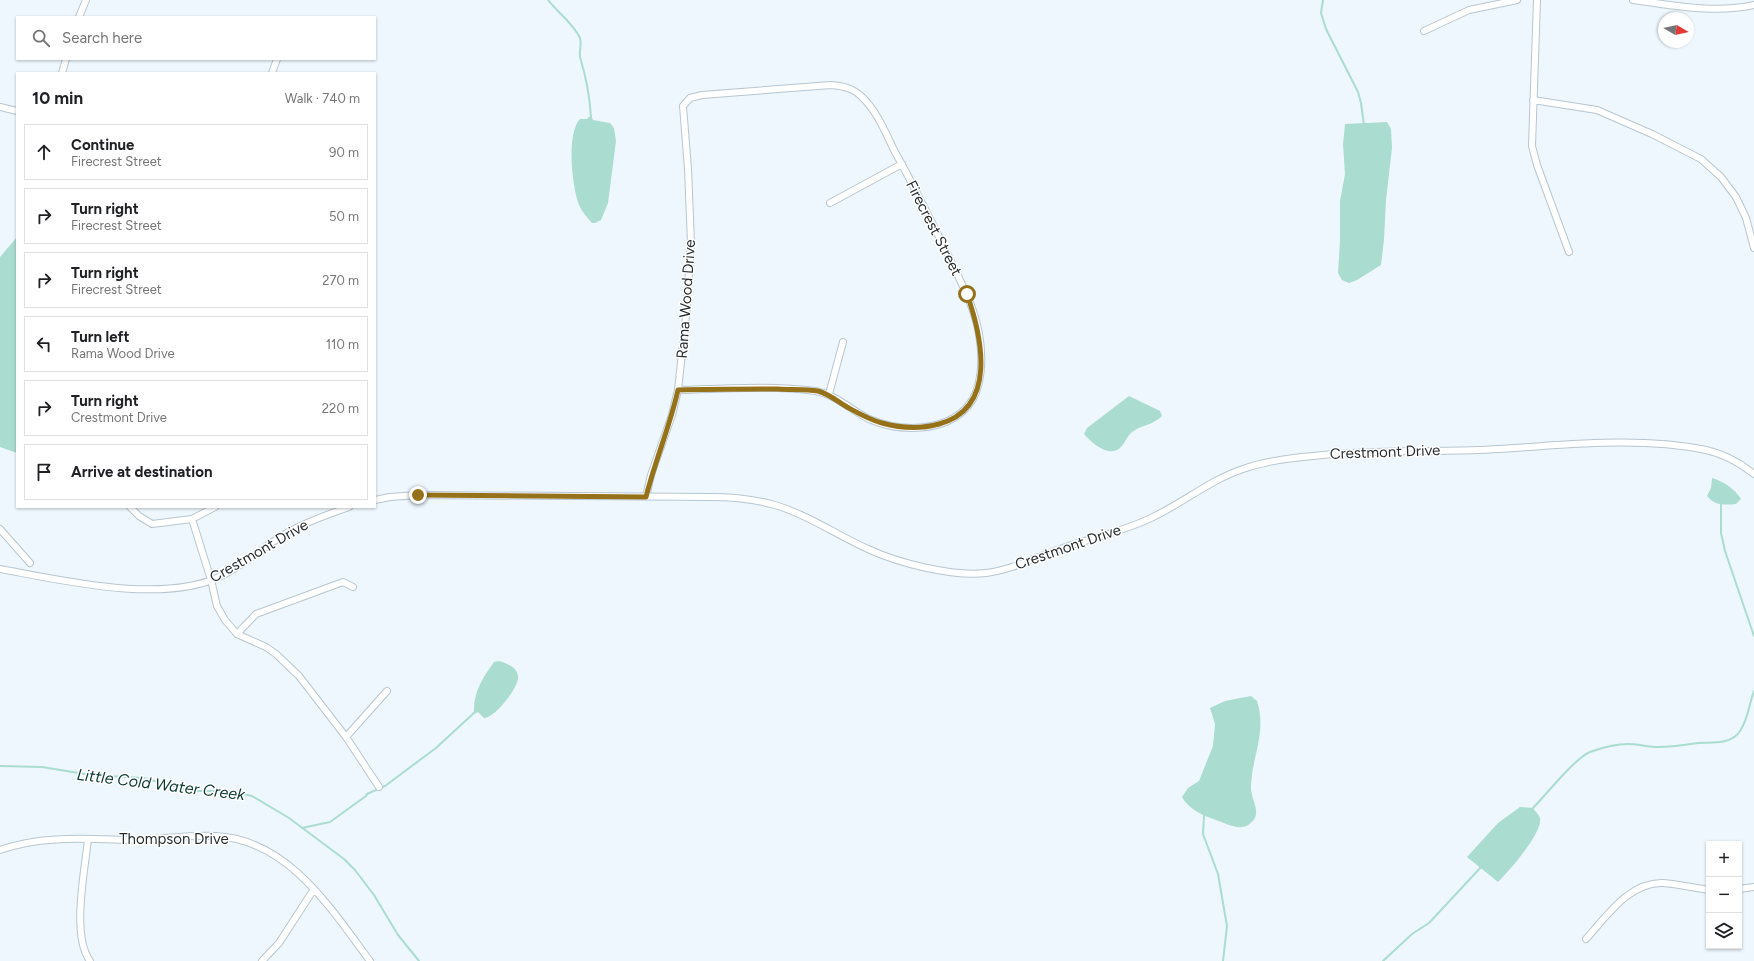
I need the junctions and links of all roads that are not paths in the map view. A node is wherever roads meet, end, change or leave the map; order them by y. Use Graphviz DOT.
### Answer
graph roads {
  1 [pos="86,0"];
  2 [pos="1517,0"];
  3 [pos="1536,0"];
  4 [pos="1633,0"];
  5 [pos="1754,5"];
  6 [pos="79,16"];
  7 [pos="1424,31"];
  8 [pos="66,60"];
  9 [pos="277,60"];
  10 [pos="62,72"];
  11 [pos="272,72"];
  12 [pos="690,98"];
  13 [pos="1533,100"];
  14 [pos="0,107"];
  15 [pos="16,112"];
  16 [pos="902,164"];
  17 [pos="830,203"];
  18 [pos="1754,248"];
  19 [pos="1569,252"];
  20 [pos="843,342"];
  21 [pos="678,390"];
  22 [pos="829,394"];
  23 [pos="1754,474"];
  24 [pos="646,497"];
  25 [pos="376,500"];
  26 [pos="131,508"];
  27 [pos="213,508"];
  28 [pos="347,508"];
  29 [pos="192,519"];
  30 [pos="0,529"];
  31 [pos="30,563"];
  32 [pos="0,569"];
  33 [pos="211,580"];
  34 [pos="353,587"];
  35 [pos="237,634"];
  36 [pos="387,691"];
  37 [pos="346,738"];
  38 [pos="379,787"];
  39 [pos="88,839"];
  40 [pos="0,850"];
  41 [pos="1754,887"];
  42 [pos="1742,889"];
  43 [pos="314,890"];
  44 [pos="1706,890"];
  45 [pos="1586,939"];
  46 [pos="90,961"];
  47 [pos="262,961"];
  48 [pos="370,961"];
  1 -- 6 [label="street"];
  2 -- 7 [label="street"];
  3 -- 13 [label="street"];
  4 -- 5 [label="street"];
  8 -- 10 [label="street"];
  9 -- 11 [label="street"];
  12 -- 16 [label="street, Firecrest Street"];
  12 -- 21 [label="street, Rama Wood Drive"];
  13 -- 18 [label="street"];
  13 -- 19 [label="street"];
  14 -- 15 [label="street"];
  16 -- 17 [label="street"];
  16 -- 22 [label="street, Firecrest Street"];
  20 -- 22 [label="street"];
  21 -- 22 [label="street, Firecrest Street"];
  21 -- 24 [label="street, Rama Wood Drive"];
  23 -- 24 [label="street, Crestmont Drive"];
  24 -- 25 [label="street, Crestmont Drive"];
  26 -- 29 [label="street"];
  27 -- 29 [label="street"];
  28 -- 33 [label="street, Crestmont Drive"];
  29 -- 33 [label="street"];
  30 -- 31 [label="street"];
  32 -- 33 [label="street, Crestmont Drive"];
  33 -- 35 [label="street"];
  34 -- 35 [label="street"];
  35 -- 37 [label="street"];
  36 -- 37 [label="street"];
  37 -- 38 [label="street"];
  39 -- 40 [label="street, Thompson Drive"];
  39 -- 43 [label="street, Thompson Drive"];
  39 -- 46 [label="street"];
  41 -- 42 [label="street"];
  43 -- 47 [label="street"];
  43 -- 48 [label="street, Thompson Drive"];
  44 -- 45 [label="street"];
}
